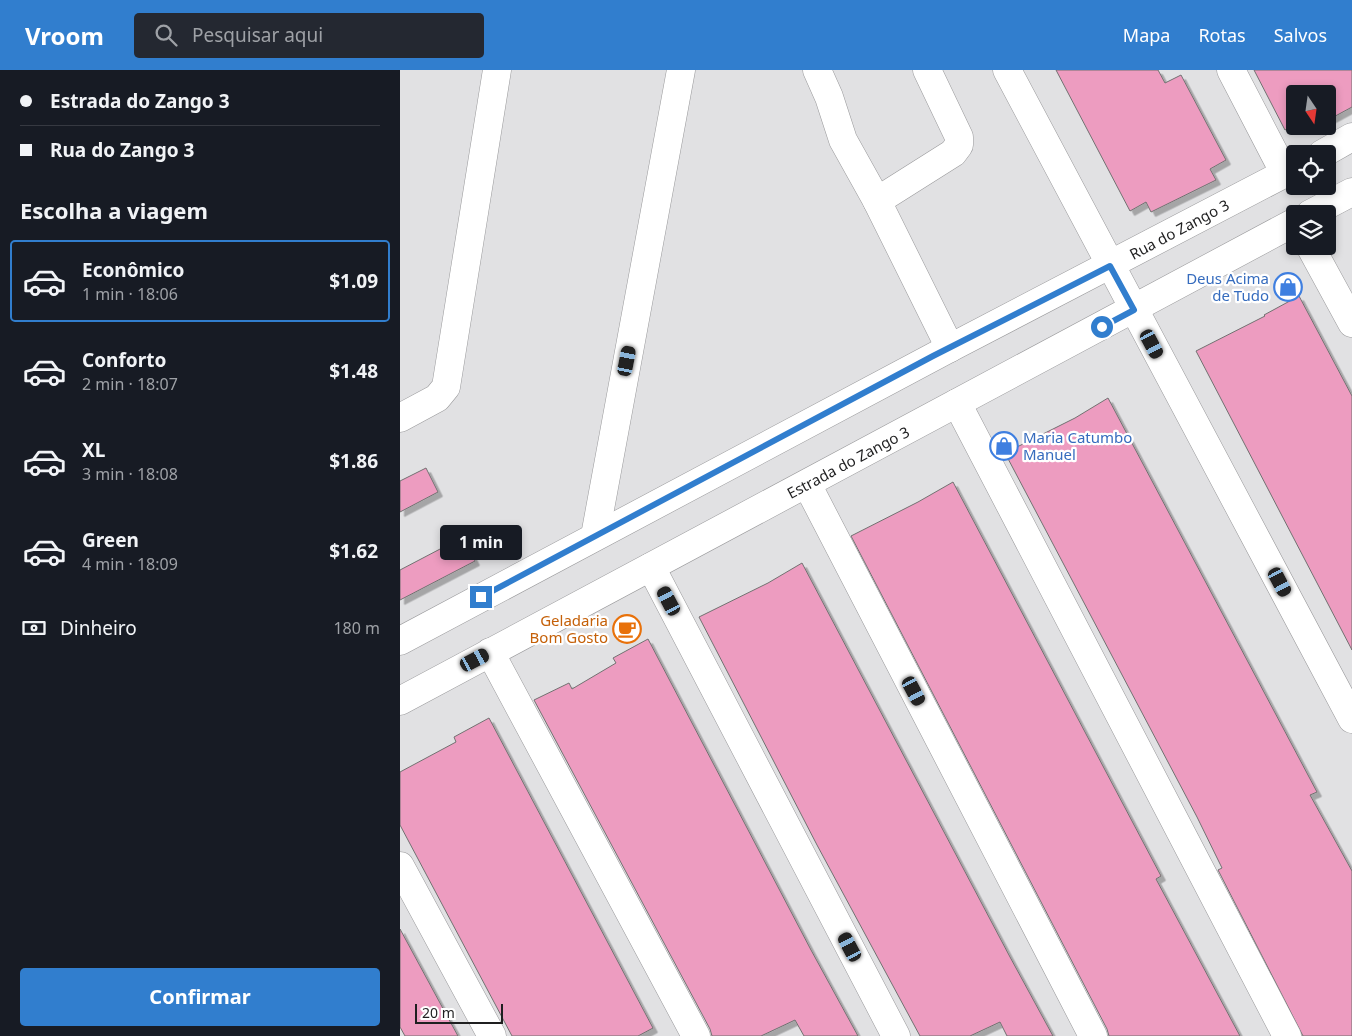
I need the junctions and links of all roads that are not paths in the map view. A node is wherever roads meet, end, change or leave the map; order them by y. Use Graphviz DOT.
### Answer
graph roads {
  1 [pos="498,70"];
  2 [pos="681,70"];
  3 [pos="817,70"];
  4 [pos="926,70"];
  5 [pos="1007,70"];
  6 [pos="1231,70"];
  7 [pos="1352,137"];
  8 [pos="1336,146"];
  9 [pos="1286,164"];
  10 [pos="1286,173"];
  11 [pos="1352,192"];
  12 [pos="877,201"];
  13 [pos="1327,205"];
  14 [pos="1286,227"];
  15 [pos="1315,255"];
  16 [pos="1110,266"];
  17 [pos="1134,310"];
  18 [pos="1352,323"];
  19 [pos="950,348"];
  20 [pos="957,403"];
  21 [pos="400,418"];
  22 [pos="807,484"];
  23 [pos="595,536"];
  24 [pos="651,567"];
  25 [pos="400,641"];
  26 [pos="490,652"];
  27 [pos="400,701"];
  28 [pos="1352,719"];
  29 [pos="400,866"];
  30 [pos="894,1035"];
  31 [pos="492,1036"];
  32 [pos="696,1036"];
  33 [pos="1093,1036"];
  34 [pos="1287,1036"];
  1 -- 21 [label="street"];
  2 -- 23 [label="street"];
  3 -- 12 [label="street"];
  4 -- 12 [label="street"];
  5 -- 16 [label="street"];
  6 -- 9 [label="street"];
  7 -- 8 [label="street"];
  10 -- 16 [label="street, Rua do Zango 3"];
  11 -- 13 [label="street"];
  12 -- 19 [label="street"];
  14 -- 17 [label="street, Estrada do Zango 3"];
  15 -- 18 [label="street"];
  16 -- 17 [label="street"];
  16 -- 19 [label="street, Rua do Zango 3"];
  17 -- 20 [label="street, Estrada do Zango 3"];
  17 -- 28 [label="street"];
  19 -- 23 [label="street, Rua do Zango 3"];
  20 -- 22 [label="street, Estrada do Zango 3"];
  20 -- 34 [label="street"];
  22 -- 24 [label="street, Estrada do Zango 3"];
  22 -- 33 [label="street"];
  23 -- 25 [label="street, Rua do Zango 3"];
  24 -- 26 [label="street, Estrada do Zango 3"];
  24 -- 30 [label="street"];
  26 -- 27 [label="street, Estrada do Zango 3"];
  26 -- 32 [label="street"];
  29 -- 31 [label="street"];
}
